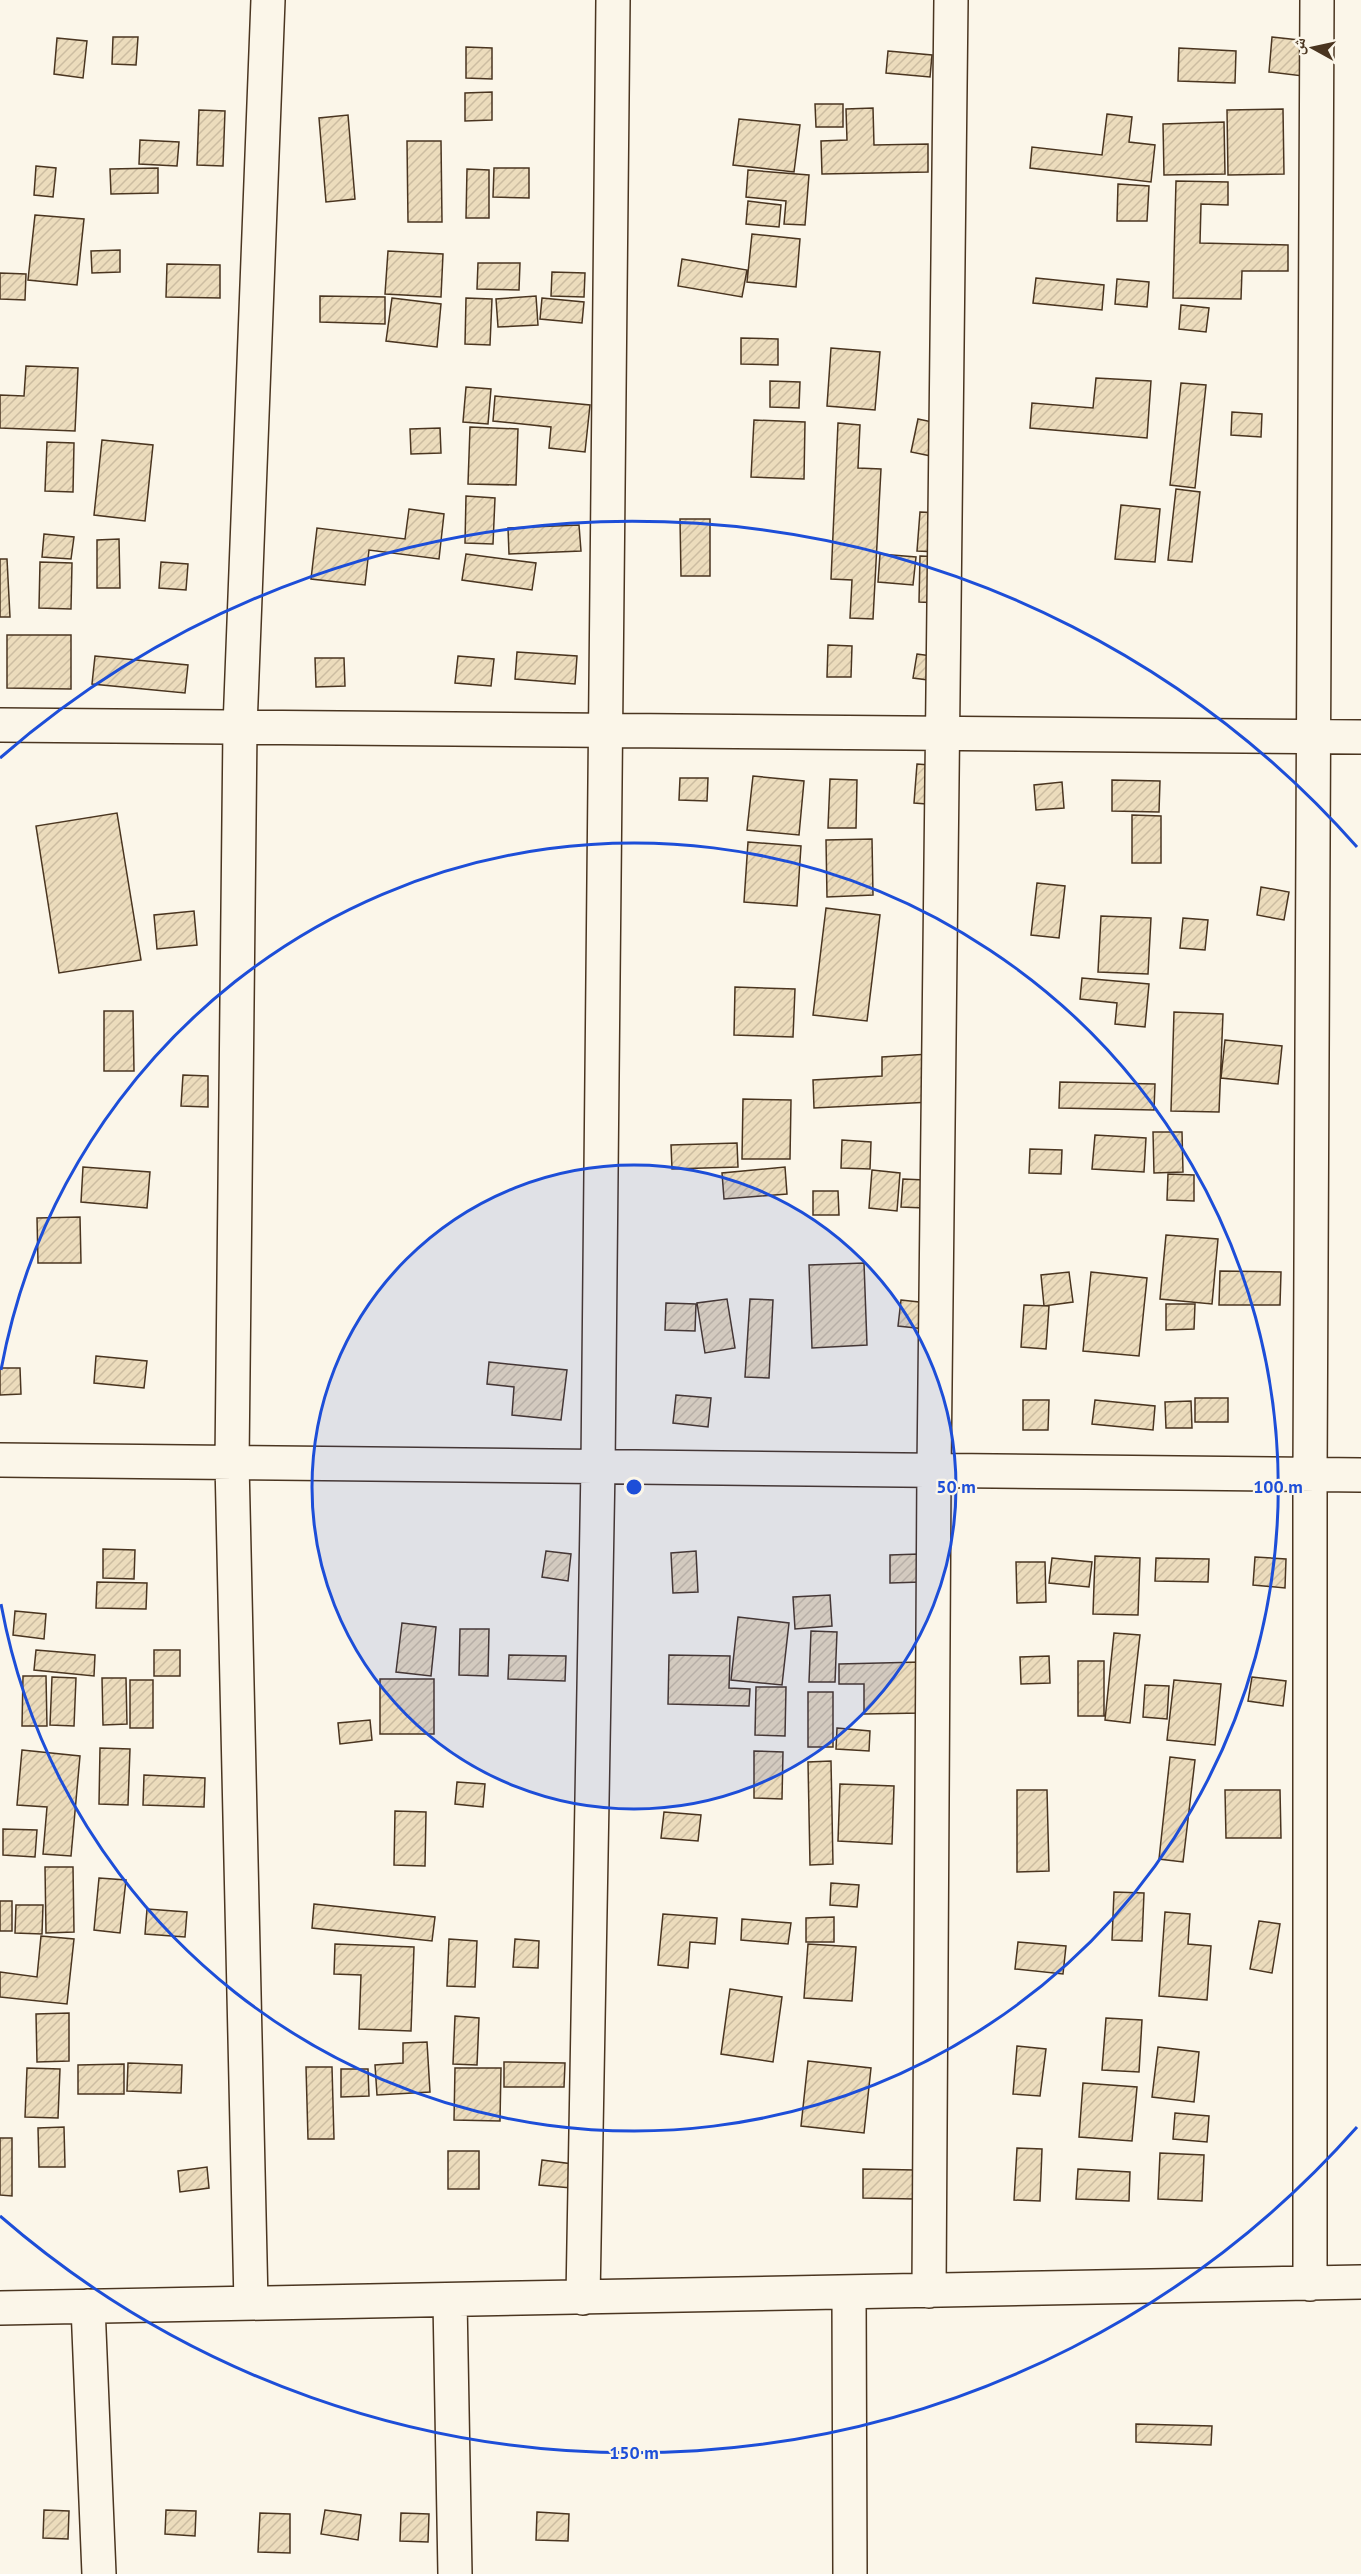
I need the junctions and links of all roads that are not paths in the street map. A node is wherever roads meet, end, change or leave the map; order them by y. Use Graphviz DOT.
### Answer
graph roads {
  1 [pos="268,0"];
  2 [pos="613,0"];
  3 [pos="951,0"];
  4 [pos="1317,0"];
  5 [pos="0,724"];
  6 [pos="240,727"];
  7 [pos="606,730"];
  8 [pos="943,733"];
  9 [pos="1313,737"];
  10 [pos="1361,737"];
  11 [pos="0,1460"];
  12 [pos="232,1463"];
  13 [pos="598,1467"];
  14 [pos="934,1471"];
  15 [pos="1310,1475"];
  16 [pos="1361,1475"];
  17 [pos="1361,2282"];
  18 [pos="1310,2284"];
  19 [pos="929,2291"];
  20 [pos="849,2293"];
  21 [pos="583,2298"];
  22 [pos="450,2300"];
  23 [pos="251,2303"];
  24 [pos="88,2307"];
  25 [pos="0,2308"];
  26 [pos="99,2574"];
  27 [pos="456,2574"];
  28 [pos="850,2574"];
  1 -- 6 [label="street"];
  2 -- 7 [label="street"];
  3 -- 8 [label="street"];
  4 -- 9 [label="street"];
  5 -- 6 [label="street"];
  6 -- 7 [label="street"];
  6 -- 12 [label="street"];
  7 -- 8 [label="street"];
  7 -- 13 [label="street"];
  8 -- 9 [label="street"];
  8 -- 14 [label="street"];
  9 -- 10 [label="street"];
  9 -- 15 [label="street"];
  11 -- 12 [label="street"];
  12 -- 13 [label="street"];
  12 -- 23 [label="street"];
  13 -- 14 [label="street"];
  13 -- 21 [label="street"];
  14 -- 15 [label="street"];
  14 -- 19 [label="street"];
  15 -- 16 [label="street"];
  15 -- 18 [label="street"];
  17 -- 18 [label="street"];
  18 -- 19 [label="street"];
  19 -- 20 [label="street"];
  20 -- 21 [label="street"];
  20 -- 28 [label="street"];
  21 -- 22 [label="street"];
  22 -- 23 [label="street"];
  22 -- 27 [label="street"];
  23 -- 24 [label="street"];
  24 -- 25 [label="street"];
  24 -- 26 [label="street"];
}
